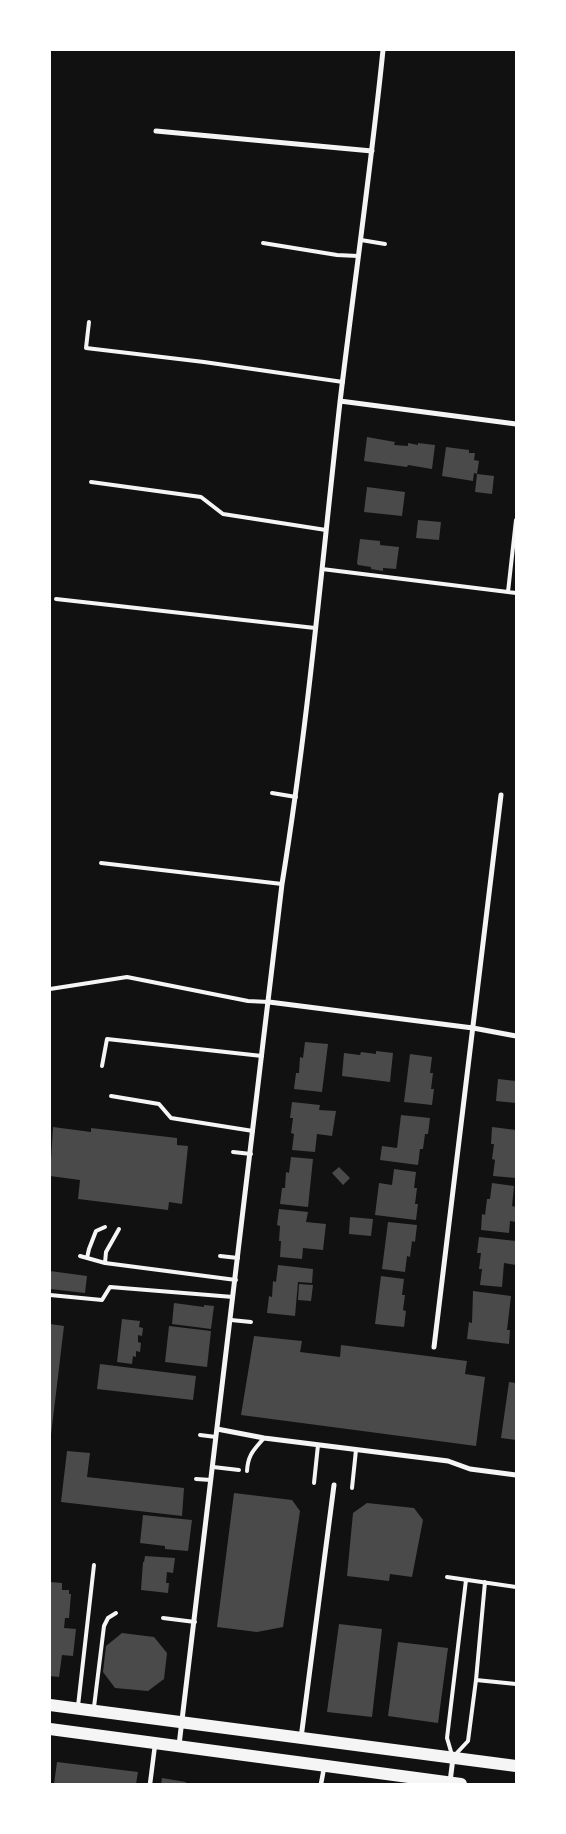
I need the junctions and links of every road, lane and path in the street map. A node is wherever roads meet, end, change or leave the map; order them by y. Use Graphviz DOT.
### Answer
graph roads {
  1 [pos="383,50"];
  2 [pos="156,131"];
  3 [pos="372,152"];
  4 [pos="360,240"];
  5 [pos="263,243"];
  6 [pos="385,244"];
  7 [pos="358,256"];
  8 [pos="89,322"];
  9 [pos="343,382"];
  10 [pos="340,400"];
  11 [pos="516,424"];
  12 [pos="91,482"];
  13 [pos="516,520"];
  14 [pos="326,530"];
  15 [pos="322,568"];
  16 [pos="508,592"];
  17 [pos="516,593"];
  18 [pos="56,599"];
  19 [pos="315,628"];
  20 [pos="272,793"];
  21 [pos="501,795"];
  22 [pos="296,796"];
  23 [pos="101,863"];
  24 [pos="282,884"];
  25 [pos="50,989"];
  26 [pos="269,1002"];
  27 [pos="473,1028"];
  28 [pos="516,1036"];
  29 [pos="262,1056"];
  30 [pos="102,1066"];
  31 [pos="111,1096"];
  32 [pos="253,1131"];
  33 [pos="233,1152"];
  34 [pos="251,1154"];
  35 [pos="105,1227"];
  36 [pos="119,1229"];
  37 [pos="80,1256"];
  38 [pos="220,1256"];
  39 [pos="88,1258"];
  40 [pos="238,1258"];
  41 [pos="105,1263"];
  42 [pos="236,1280"];
  43 [pos="50,1295"];
  44 [pos="233,1297"];
  45 [pos="231,1320"];
  46 [pos="251,1322"];
  47 [pos="434,1347"];
  48 [pos="217,1429"];
  49 [pos="200,1435"];
  50 [pos="216,1437"];
  51 [pos="264,1438"];
  52 [pos="318,1445"];
  53 [pos="356,1450"];
  54 [pos="213,1467"];
  55 [pos="239,1470"];
  56 [pos="247,1471"];
  57 [pos="516,1475"];
  58 [pos="196,1479"];
  59 [pos="211,1480"];
  60 [pos="314,1483"];
  61 [pos="334,1485"];
  62 [pos="352,1488"];
  63 [pos="94,1565"];
  64 [pos="447,1577"];
  65 [pos="466,1580"];
  66 [pos="485,1582"];
  67 [pos="516,1587"];
  68 [pos="116,1613"];
  69 [pos="163,1618"];
  70 [pos="195,1622"];
  71 [pos="476,1680"];
  72 [pos="516,1684"];
  73 [pos="50,1705"];
  74 [pos="78,1708"];
  75 [pos="94,1710"];
  76 [pos="183,1722"];
  77 [pos="50,1729"];
  78 [pos="301,1738"];
  79 [pos="155,1743"];
  80 [pos="179,1746"];
  81 [pos="453,1758"];
  82 [pos="324,1765"];
  83 [pos="516,1766"];
  84 [pos="150,1784"];
  85 [pos="322,1784"];
  86 [pos="453,1784"];
  1 -- 3 [label="street"];
  2 -- 3 [label="street"];
  3 -- 4 [label="street"];
  4 -- 6 [label="lane"];
  4 -- 7 [label="street"];
  5 -- 7 [label="lane"];
  7 -- 9 [label="street"];
  8 -- 9 [label="lane"];
  9 -- 10 [label="street"];
  10 -- 11 [label="street"];
  10 -- 14 [label="street"];
  12 -- 14 [label="lane"];
  13 -- 16 [label="lane"];
  14 -- 15 [label="street"];
  15 -- 16 [label="lane"];
  15 -- 19 [label="street"];
  16 -- 17 [label="lane"];
  18 -- 19 [label="lane"];
  19 -- 22 [label="street"];
  20 -- 22 [label="lane"];
  21 -- 27 [label="street"];
  22 -- 24 [label="street"];
  23 -- 24 [label="lane"];
  24 -- 26 [label="street"];
  25 -- 26 [label="lane"];
  26 -- 27 [label="street"];
  26 -- 29 [label="street"];
  27 -- 28 [label="street"];
  27 -- 47 [label="street"];
  29 -- 30 [label="lane"];
  29 -- 32 [label="street"];
  31 -- 32 [label="lane"];
  32 -- 34 [label="street"];
  33 -- 34 [label="lane"];
  34 -- 40 [label="street"];
  35 -- 39 [label="lane"];
  36 -- 41 [label="lane"];
  37 -- 39 [label="lane"];
  38 -- 40 [label="lane"];
  39 -- 41 [label="lane"];
  40 -- 42 [label="street"];
  41 -- 42 [label="lane"];
  42 -- 44 [label="street"];
  43 -- 44 [label="lane"];
  44 -- 45 [label="street"];
  45 -- 46 [label="lane"];
  45 -- 48 [label="street"];
  48 -- 50 [label="street"];
  48 -- 51 [label="street"];
  49 -- 50 [label="lane"];
  50 -- 54 [label="street"];
  51 -- 52 [label="street"];
  51 -- 56 [label="lane"];
  52 -- 53 [label="street"];
  52 -- 60 [label="lane"];
  53 -- 57 [label="street"];
  53 -- 62 [label="lane"];
  54 -- 55 [label="lane"];
  54 -- 59 [label="street"];
  58 -- 59 [label="lane"];
  59 -- 70 [label="street"];
  61 -- 78 [label="street"];
  63 -- 74 [label="lane"];
  64 -- 65 [label="lane"];
  65 -- 66 [label="lane"];
  65 -- 81 [label="lane"];
  66 -- 67 [label="lane"];
  66 -- 71 [label="lane"];
  68 -- 75 [label="lane"];
  69 -- 70 [label="lane"];
  70 -- 76 [label="street"];
  71 -- 72 [label="lane"];
  71 -- 81 [label="lane"];
  73 -- 74 [label="main road"];
  74 -- 75 [label="main road"];
  75 -- 76 [label="main road"];
  76 -- 78 [label="main road"];
  76 -- 80 [label="street"];
  77 -- 79 [label="main road"];
  78 -- 81 [label="main road"];
  79 -- 80 [label="main road"];
  79 -- 84 [label="street"];
  80 -- 82 [label="main road"];
  81 -- 83 [label="main road"];
  81 -- 86 [label="street"];
  82 -- 85 [label="street"];
  82 -- 86 [label="main road"];
}
